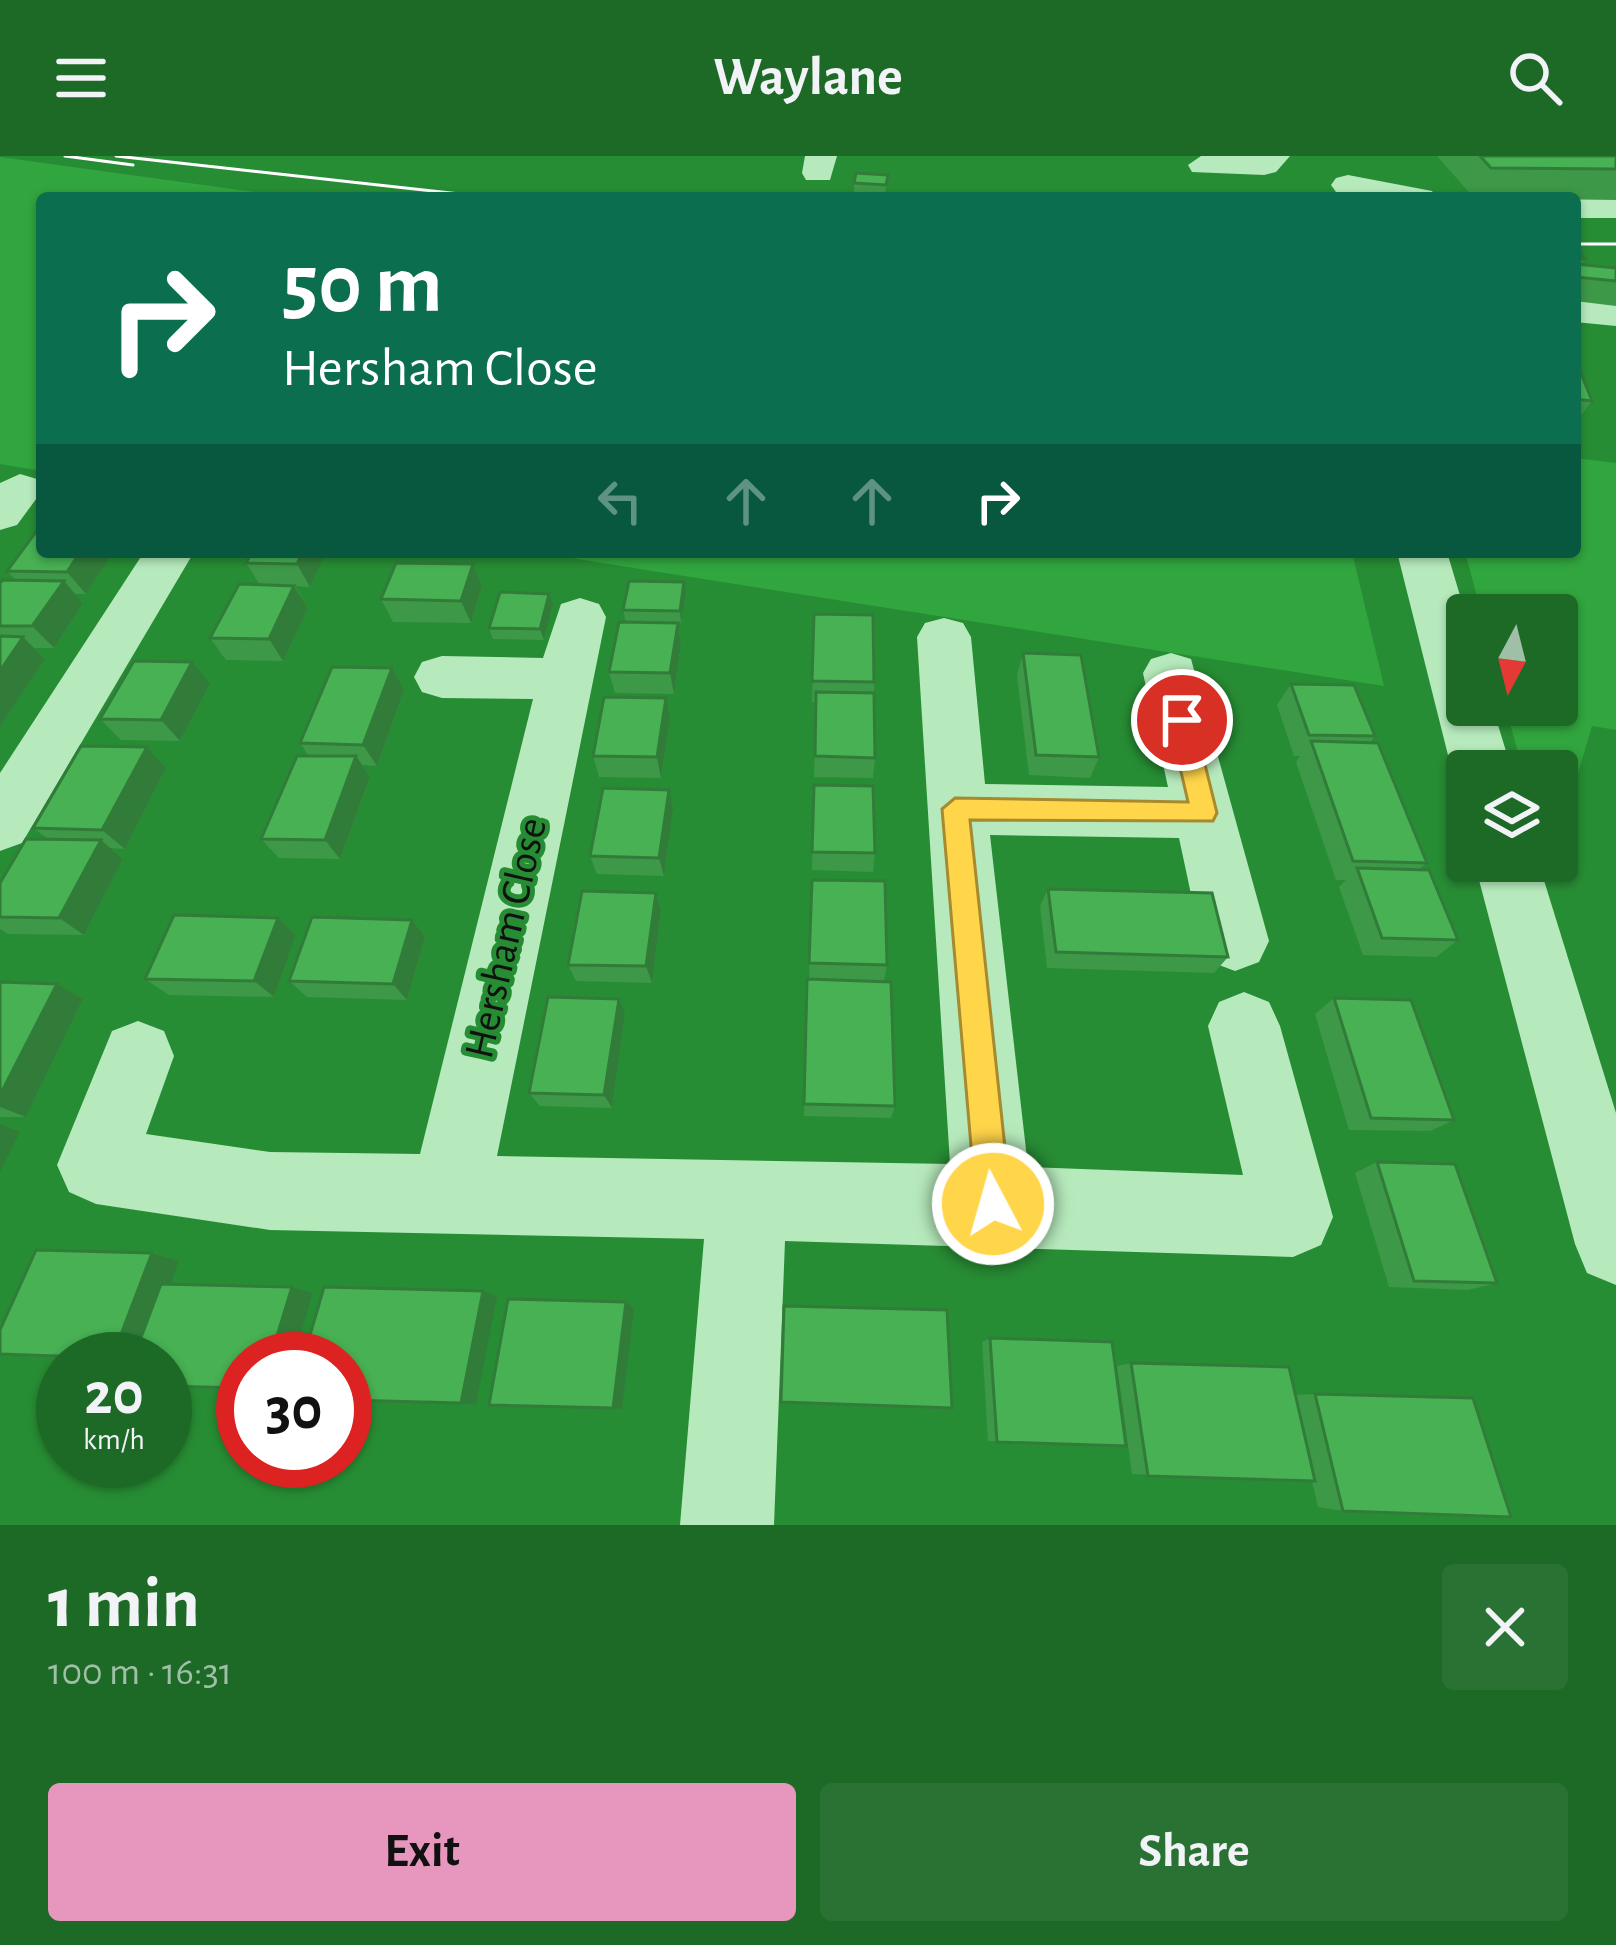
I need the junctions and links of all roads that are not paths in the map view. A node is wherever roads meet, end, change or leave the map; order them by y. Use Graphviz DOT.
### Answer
graph roads {
  1 [pos="1274,156"];
  2 [pos="1204,165"];
  3 [pos="1349,180"];
  4 [pos="1423,183"];
  5 [pos="1581,208"];
  6 [pos="1616,208"];
  7 [pos="1581,311"];
  8 [pos="1616,314"];
  9 [pos="165,558"];
  10 [pos="1424,558"];
  11 [pos="580,617"];
  12 [pos="944,637"];
  13 [pos="1171,674"];
  14 [pos="442,677"];
  15 [pos="565,679"];
  16 [pos="1476,750"];
  17 [pos="955,809"];
  18 [pos="1204,813"];
  19 [pos="0,825"];
  20 [pos="1512,882"];
  21 [pos="1235,941"];
  22 [pos="1244,1027"];
  23 [pos="138,1056"];
  24 [pos="448,1196"];
  25 [pos="747,1203"];
  26 [pos="993,1204"];
  27 [pos="1616,1244"];
  28 [pos="728,1525"];
  1 -- 2 [label="street"];
  3 -- 4 [label="street"];
  5 -- 6 [label="street"];
  7 -- 8 [label="street"];
  9 -- 19 [label="street"];
  10 -- 16 [label="street"];
  11 -- 15 [label="street, Hersham Close"];
  12 -- 17 [label="street"];
  13 -- 18 [label="street"];
  14 -- 15 [label="street"];
  15 -- 24 [label="street, Hersham Close"];
  17 -- 18 [label="street"];
  17 -- 26 [label="street"];
  18 -- 21 [label="street"];
  20 -- 27 [label="street"];
  22 -- 26 [label="street"];
  23 -- 24 [label="street"];
  24 -- 25 [label="street"];
  25 -- 26 [label="street"];
  25 -- 28 [label="street"];
}
